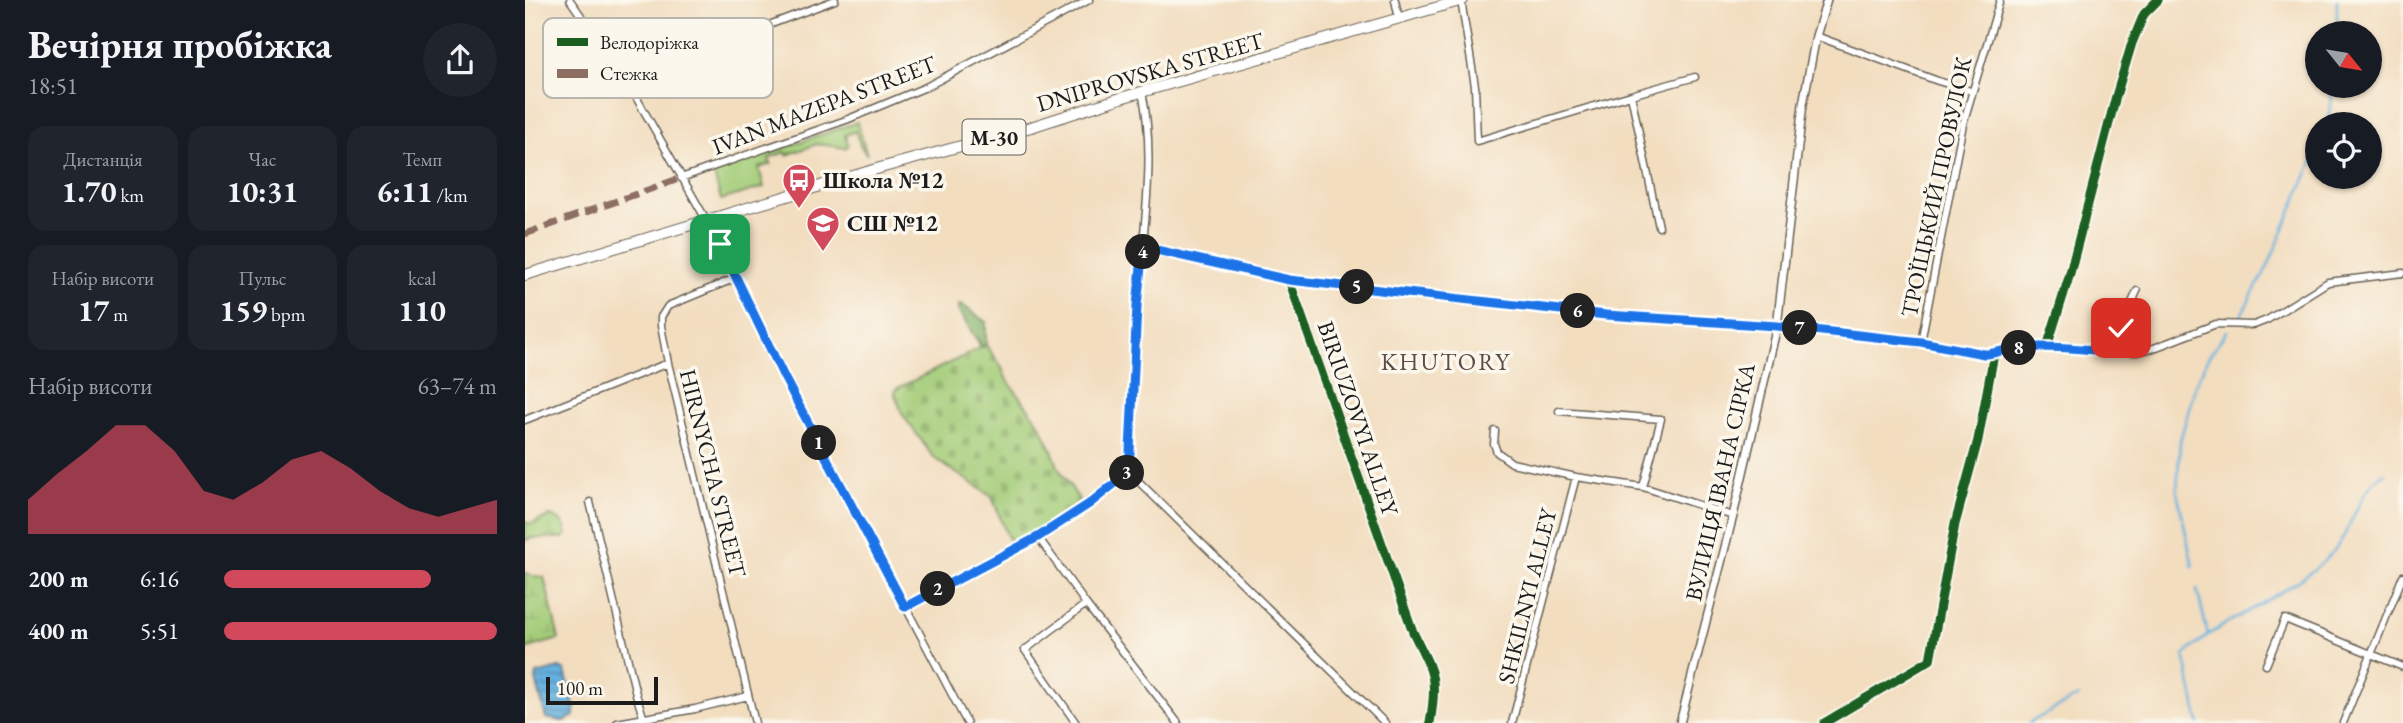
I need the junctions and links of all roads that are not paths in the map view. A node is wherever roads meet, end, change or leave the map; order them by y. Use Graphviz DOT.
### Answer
graph roads {
  1 [pos="570,0"];
  2 [pos="835,0"];
  3 [pos="1089,0"];
  4 [pos="1395,0"];
  5 [pos="1462,0"];
  6 [pos="1827,0"];
  7 [pos="2000,0"];
  8 [pos="2158,0"];
  9 [pos="583,18"];
  10 [pos="1399,19"];
  11 [pos="773,23"];
  12 [pos="1816,36"];
  13 [pos="1695,77"];
  14 [pos="1972,91"];
  15 [pos="1142,92"];
  16 [pos="1631,95"];
  17 [pos="636,98"];
  18 [pos="681,178"];
  19 [pos="705,220"];
  20 [pos="1660,227"];
  21 [pos="1143,247"];
  22 [pos="2403,273"];
  23 [pos="525,275"];
  24 [pos="738,277"];
  25 [pos="1289,280"];
  26 [pos="2137,291"];
  27 [pos="1777,326"];
  28 [pos="1921,342"];
  29 [pos="2047,347"];
  30 [pos="2108,351"];
  31 [pos="1994,354"];
  32 [pos="668,363"];
  33 [pos="1559,411"];
  34 [pos="525,420"];
  35 [pos="1495,431"];
  36 [pos="1129,472"];
  37 [pos="1576,477"];
  38 [pos="1643,487"];
  39 [pos="590,502"];
  40 [pos="1733,516"];
  41 [pos="1038,537"];
  42 [pos="2403,576"];
  43 [pos="1086,604"];
  44 [pos="905,607"];
  45 [pos="2370,654"];
  46 [pos="2266,665"];
  47 [pos="2403,667"];
  48 [pos="748,696"];
  49 [pos="645,721"];
  50 [pos="617,723"];
  51 [pos="755,723"];
  52 [pos="967,723"];
  53 [pos="1076,723"];
  54 [pos="1178,723"];
  55 [pos="1385,723"];
  56 [pos="1430,723"];
  57 [pos="1512,723"];
  58 [pos="1680,723"];
  59 [pos="1824,723"];
  60 [pos="2343,723"];
  1 -- 9 [label="street"];
  2 -- 11 [label="street"];
  3 -- 18 [label="street, IVAN MAZEPA STREET"];
  4 -- 10 [label="street"];
  5 -- 10 [label="highway, DNIPROVSKA STREET / М-30"];
  5 -- 16 [label="street"];
  6 -- 12 [label="street, ВУЛИЦЯ ІВАНА СІРКА"];
  7 -- 14 [label="street, ТРОЇЦЬКИЙ ПРОВУЛОК"];
  8 -- 29 [label="street"];
  10 -- 15 [label="highway, DNIPROVSKA STREET / М-30"];
  12 -- 14 [label="street"];
  12 -- 27 [label="street, ВУЛИЦЯ ІВАНА СІРКА"];
  13 -- 16 [label="street"];
  14 -- 28 [label="street, ТРОЇЦЬКИЙ ПРОВУЛОК"];
  15 -- 19 [label="highway, DNIPROVSKA STREET / М-30"];
  15 -- 21 [label="street"];
  16 -- 20 [label="street"];
  17 -- 18 [label="street"];
  18 -- 19 [label="street"];
  19 -- 23 [label="highway, DNIPROVSKA STREET / М-30"];
  19 -- 24 [label="street"];
  21 -- 25 [label="street"];
  21 -- 36 [label="street"];
  22 -- 30 [label="street, BIRIUZOVYI ALLEY"];
  24 -- 32 [label="street, HIRNYCHA STREET"];
  24 -- 44 [label="street"];
  25 -- 27 [label="street, BIRIUZOVYI ALLEY"];
  25 -- 56 [label="street, BIRIUZOVYI ALLEY"];
  26 -- 30 [label="street"];
  27 -- 28 [label="street, BIRIUZOVYI ALLEY"];
  27 -- 40 [label="street, ВУЛИЦЯ ІВАНА СІРКА"];
  28 -- 31 [label="street, BIRIUZOVYI ALLEY"];
  29 -- 30 [label="street, BIRIUZOVYI ALLEY"];
  29 -- 31 [label="street, BIRIUZOVYI ALLEY"];
  31 -- 59 [label="street"];
  32 -- 34 [label="street"];
  32 -- 48 [label="street, HIRNYCHA STREET"];
  33 -- 38 [label="street"];
  35 -- 37 [label="street"];
  36 -- 41 [label="street"];
  36 -- 55 [label="street"];
  37 -- 38 [label="street"];
  37 -- 57 [label="street, SHKILNYI ALLEY"];
  38 -- 40 [label="street"];
  39 -- 49 [label="street"];
  40 -- 58 [label="street, ВУЛИЦЯ ІВАНА СІРКА"];
  41 -- 43 [label="street"];
  41 -- 44 [label="street"];
  42 -- 45 [label="street"];
  43 -- 53 [label="street"];
  43 -- 54 [label="street"];
  44 -- 52 [label="street"];
  45 -- 46 [label="street"];
  45 -- 47 [label="street"];
  45 -- 60 [label="street"];
  48 -- 49 [label="street"];
  48 -- 51 [label="street, HIRNYCHA STREET"];
  49 -- 50 [label="street"];
}
